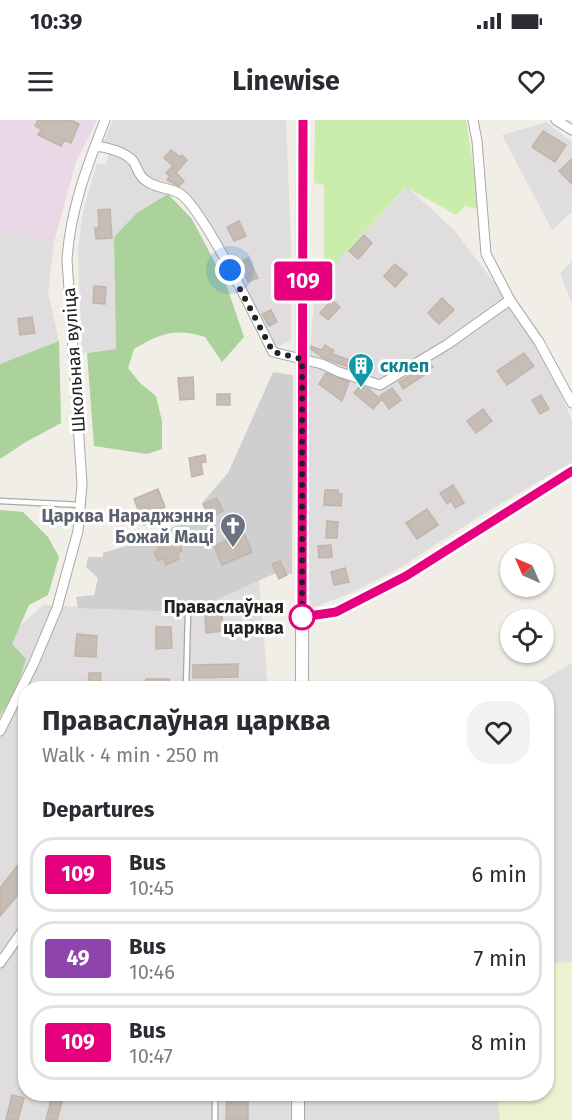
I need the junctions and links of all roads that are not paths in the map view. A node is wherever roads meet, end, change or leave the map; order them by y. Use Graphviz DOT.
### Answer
graph roads {
  1 [pos="105,120"];
  2 [pos="303,120"];
  3 [pos="472,120"];
  4 [pos="556,120"];
  5 [pos="572,130"];
  6 [pos="95,146"];
  7 [pos="510,300"];
  8 [pos="302,359"];
  9 [pos="572,404"];
  10 [pos="572,471"];
  11 [pos="0,501"];
  12 [pos="82,505"];
  13 [pos="188,612"];
  14 [pos="302,617"];
  15 [pos="25,681"];
  16 [pos="186,681"];
  17 [pos="302,681"];
  18 [pos="18,696"];
  19 [pos="0,731"];
  20 [pos="18,937"];
  21 [pos="0,963"];
  22 [pos="215,1101"];
  23 [pos="298,1101"];
  24 [pos="214,1120"];
  25 [pos="298,1120"];
  1 -- 6 [label="street, Школьная вуліца"];
  2 -- 8 [label="street"];
  3 -- 7 [label="street"];
  4 -- 5 [label="street"];
  6 -- 8 [label="street"];
  6 -- 12 [label="street, Школьная вуліца"];
  7 -- 8 [label="street"];
  7 -- 9 [label="street"];
  8 -- 14 [label="street"];
  10 -- 14 [label="street"];
  11 -- 12 [label="lane"];
  12 -- 15 [label="street, Школьная вуліца"];
  13 -- 16 [label="lane"];
  14 -- 17 [label="street"];
  18 -- 19 [label="street, Школьная вуліца"];
  20 -- 21 [label="street"];
  22 -- 24 [label="lane"];
  23 -- 25 [label="street"];
}
